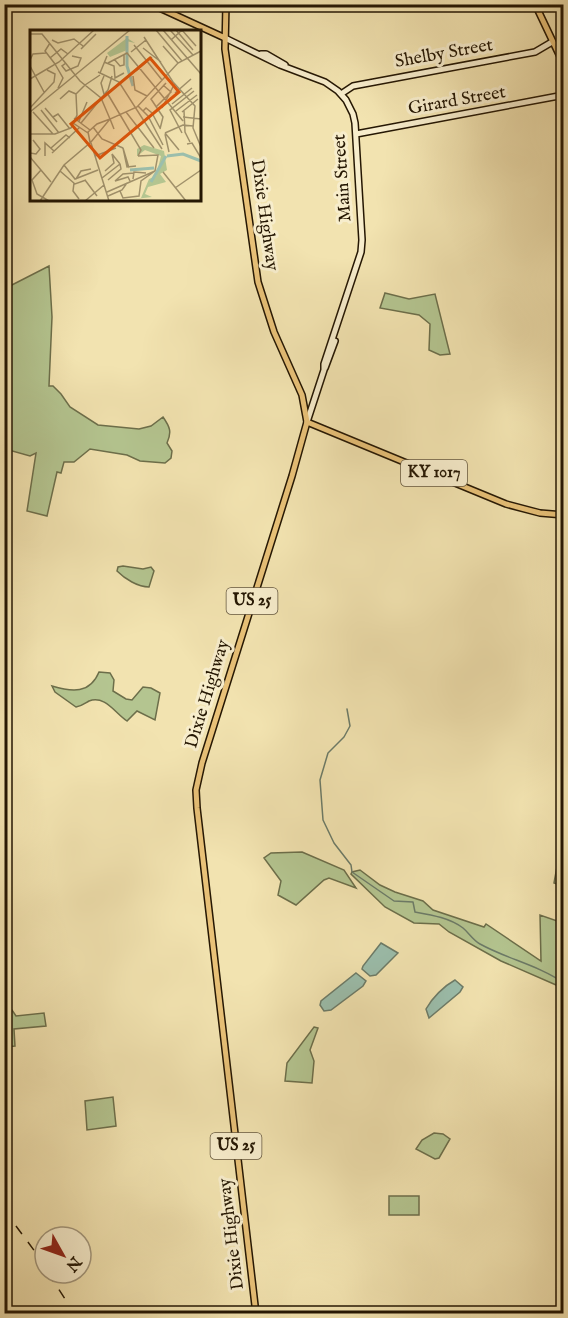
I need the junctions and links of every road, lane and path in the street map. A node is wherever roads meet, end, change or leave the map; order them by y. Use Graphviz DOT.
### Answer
graph roads {
  1 [pos="151,4"];
  2 [pos="226,4"];
  3 [pos="535,4"];
  4 [pos="225,38"];
  5 [pos="552,42"];
  6 [pos="564,65"];
  7 [pos="341,94"];
  8 [pos="564,95"];
  9 [pos="356,134"];
  10 [pos="307,422"];
  11 [pos="564,515"];
  12 [pos="256,1314"];
  1 -- 4 [label="main road"];
  2 -- 4 [label="main road, Dixie Highway"];
  3 -- 5 [label="main road"];
  4 -- 7 [label="street"];
  4 -- 10 [label="main road, Dixie Highway / US 25"];
  5 -- 6 [label="main road"];
  5 -- 7 [label="street, Shelby Street"];
  7 -- 9 [label="street, Main Street"];
  8 -- 9 [label="street, Girard Street"];
  9 -- 10 [label="street, Main Street"];
  10 -- 11 [label="main road, KY 1017"];
  10 -- 12 [label="main road, Dixie Highway / US 25"];
}
